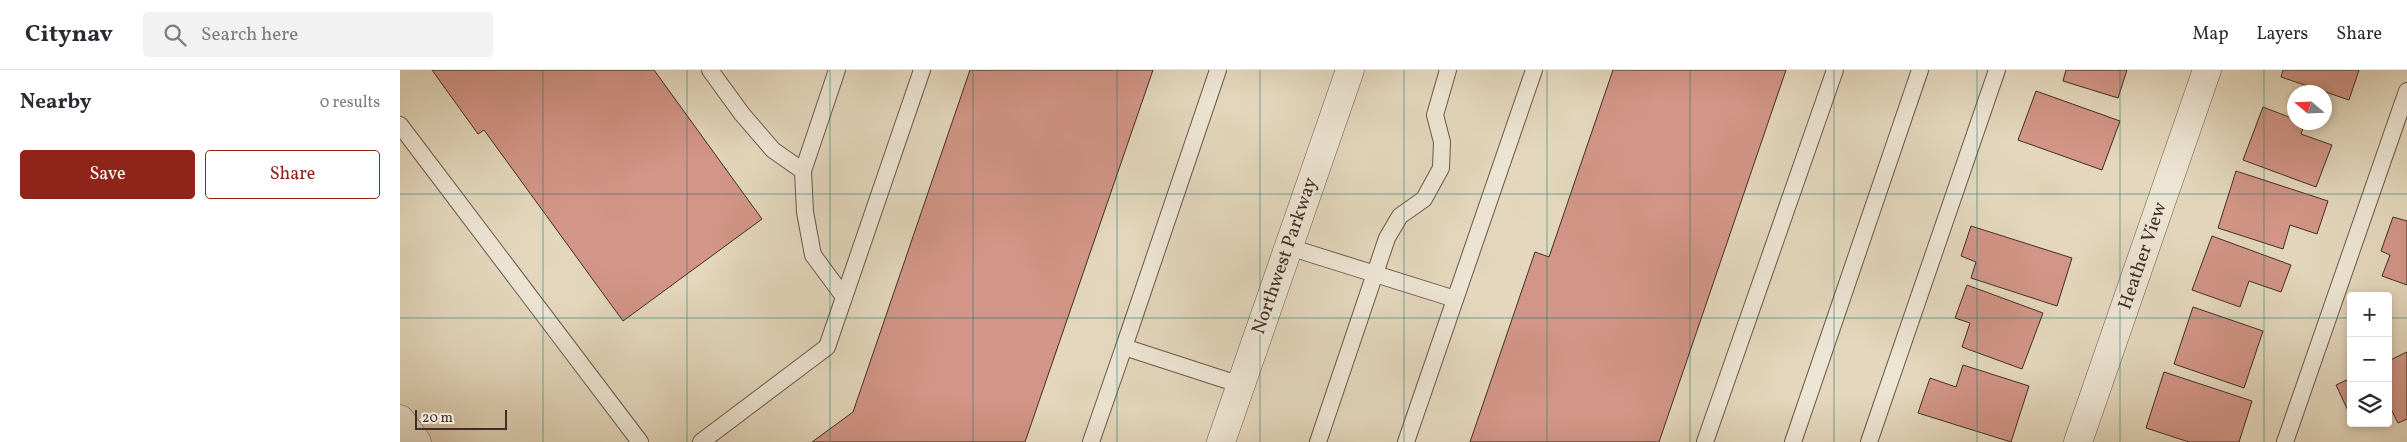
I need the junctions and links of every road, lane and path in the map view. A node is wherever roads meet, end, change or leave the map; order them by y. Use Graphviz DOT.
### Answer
graph roads {
  1 [pos="710,70"];
  2 [pos="837,70"];
  3 [pos="922,70"];
  4 [pos="1218,70"];
  5 [pos="1350,70"];
  6 [pos="1448,70"];
  7 [pos="1534,70"];
  8 [pos="1835,70"];
  9 [pos="1920,70"];
  10 [pos="1997,70"];
  11 [pos="2206,70"];
  12 [pos="2407,91"];
  13 [pos="400,125"];
  14 [pos="803,171"];
  15 [pos="1289,247"];
  16 [pos="1375,274"];
  17 [pos="844,297"];
  18 [pos="1455,299"];
  19 [pos="1124,347"];
  20 [pos="1241,385"];
  21 [pos="400,419"];
  22 [pos="417,442"];
  23 [pos="640,442"];
  24 [pos="701,442"];
  25 [pos="1090,442"];
  26 [pos="1221,442"];
  27 [pos="1318,442"];
  28 [pos="1406,442"];
  29 [pos="1705,442"];
  30 [pos="1793,442"];
  31 [pos="1869,442"];
  32 [pos="2078,442"];
  33 [pos="2285,442"];
  1 -- 14 [label="lane"];
  2 -- 14 [label="lane"];
  3 -- 17 [label="lane"];
  4 -- 19 [label="lane"];
  5 -- 15 [label="street, Northwest Parkway"];
  6 -- 16 [label="lane"];
  7 -- 18 [label="lane"];
  8 -- 29 [label="lane"];
  9 -- 30 [label="lane"];
  10 -- 31 [label="lane"];
  11 -- 32 [label="street, Heather View"];
  12 -- 33 [label="lane"];
  13 -- 23 [label="lane"];
  14 -- 17 [label="lane"];
  15 -- 16 [label="lane"];
  15 -- 20 [label="street, Northwest Parkway"];
  16 -- 18 [label="lane"];
  16 -- 27 [label="lane"];
  17 -- 24 [label="lane"];
  18 -- 28 [label="lane"];
  19 -- 20 [label="lane"];
  19 -- 25 [label="lane"];
  20 -- 26 [label="street, Northwest Parkway"];
  21 -- 22 [label="street"];
}
